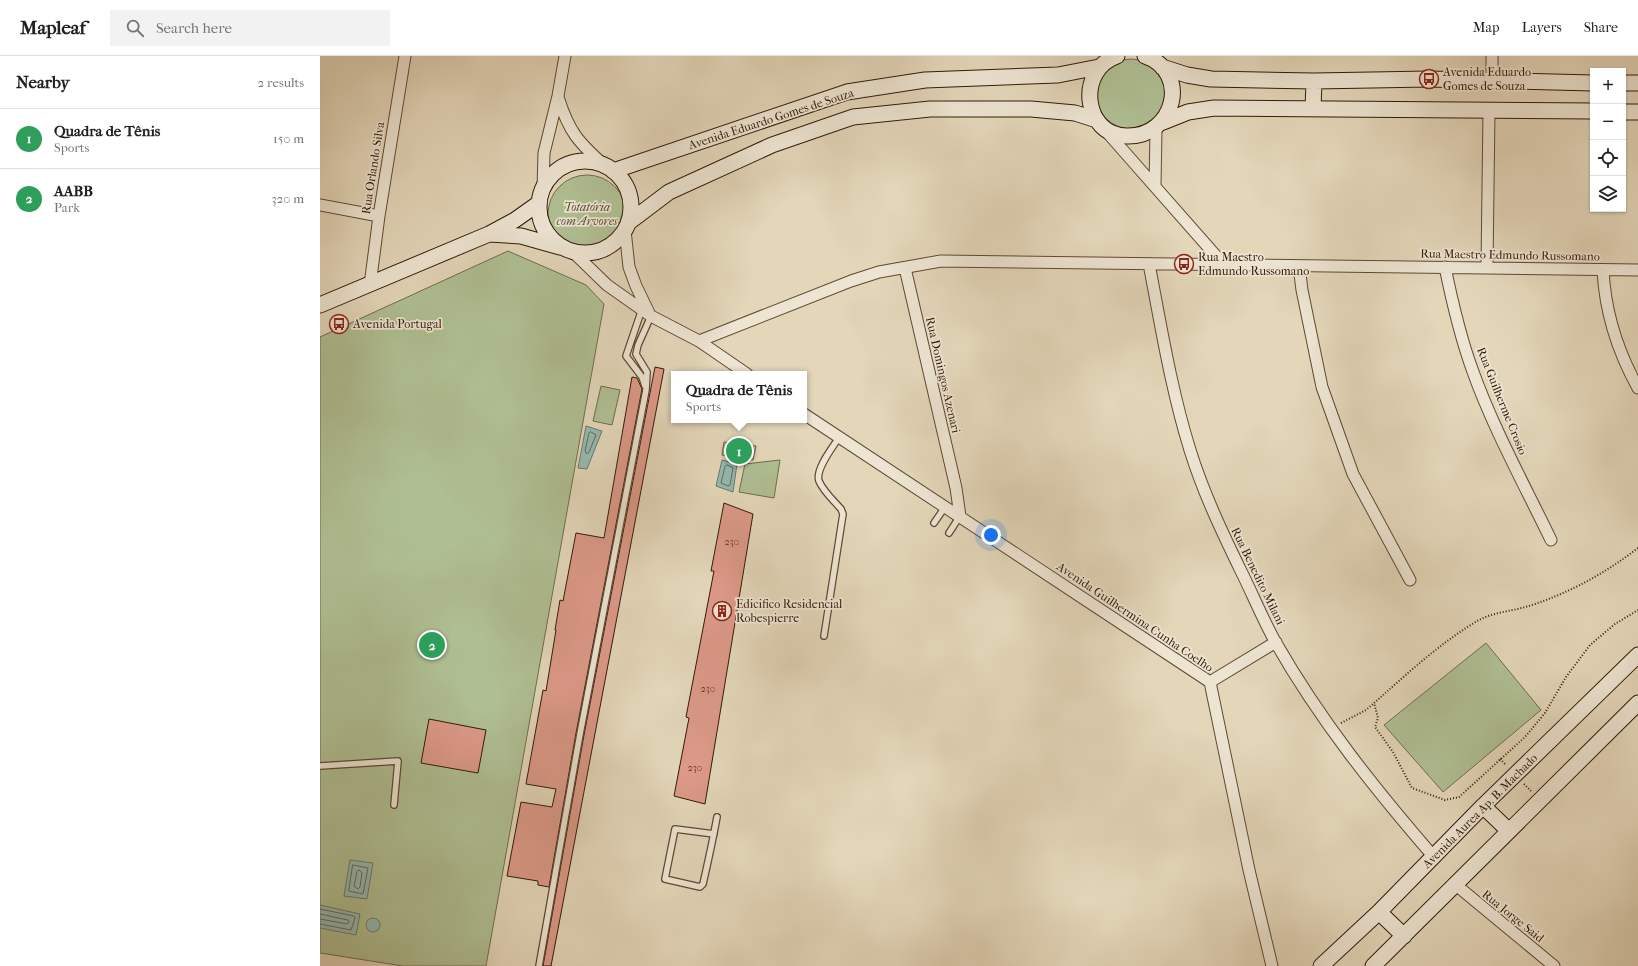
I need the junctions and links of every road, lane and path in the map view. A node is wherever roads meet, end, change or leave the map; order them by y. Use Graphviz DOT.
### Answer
graph roads {
  1 [pos="405,56"];
  2 [pos="565,56"];
  3 [pos="1117,56"];
  4 [pos="1492,56"];
  5 [pos="1156,61"];
  6 [pos="1103,62"];
  7 [pos="1492,80"];
  8 [pos="1314,81"];
  9 [pos="1590,82"];
  10 [pos="1626,83"];
  11 [pos="1638,84"];
  12 [pos="847,92"];
  13 [pos="558,96"];
  14 [pos="1313,109"];
  15 [pos="1489,111"];
  16 [pos="1590,111"];
  17 [pos="1626,112"];
  18 [pos="1638,112"];
  19 [pos="853,117"];
  20 [pos="1099,122"];
  21 [pos="1159,125"];
  22 [pos="609,169"];
  23 [pos="1155,186"];
  24 [pos="541,196"];
  25 [pos="320,205"];
  26 [pos="379,216"];
  27 [pos="626,227"];
  28 [pos="489,234"];
  29 [pos="568,250"];
  30 [pos="1149,264"];
  31 [pos="1224,265"];
  32 [pos="1299,266"];
  33 [pos="1445,266"];
  34 [pos="1487,267"];
  35 [pos="905,268"];
  36 [pos="1603,270"];
  37 [pos="1638,270"];
  38 [pos="370,285"];
  39 [pos="320,305"];
  40 [pos="646,312"];
  41 [pos="699,341"];
  42 [pos="743,371"];
  43 [pos="1638,388"];
  44 [pos="646,390"];
  45 [pos="807,416"];
  46 [pos="838,438"];
  47 [pos="956,488"];
  48 [pos="945,506"];
  49 [pos="960,516"];
  50 [pos="934,523"];
  51 [pos="949,533"];
  52 [pos="1551,540"];
  53 [pos="1638,548"];
  54 [pos="1410,580"];
  55 [pos="1638,610"];
  56 [pos="824,636"];
  57 [pos="1276,642"];
  58 [pos="1638,655"];
  59 [pos="1210,682"];
  60 [pos="1374,703"];
  61 [pos="1638,703"];
  62 [pos="1331,729"];
  63 [pos="320,766"];
  64 [pos="394,804"];
  65 [pos="1483,806"];
  66 [pos="717,817"];
  67 [pos="1509,831"];
  68 [pos="714,834"];
  69 [pos="1433,856"];
  70 [pos="1456,885"];
  71 [pos="1380,912"];
  72 [pos="1404,936"];
  73 [pos="539,966"];
  74 [pos="1272,966"];
  75 [pos="1321,966"];
  76 [pos="1373,966"];
  77 [pos="1554,966"];
  1 -- 26 [label="street, Rua Orlando Silva"];
  2 -- 13 [label="street"];
  3 -- 6 [label="street"];
  4 -- 7 [label="street"];
  5 -- 8 [label="street"];
  5 -- 21 [label="street"];
  6 -- 12 [label="street, Avenida Eduardo Gomes de Souza"];
  6 -- 20 [label="street"];
  7 -- 8 [label="street"];
  7 -- 9 [label="street"];
  8 -- 14 [label="street"];
  10 -- 11 [label="street"];
  12 -- 19 [label="street"];
  12 -- 22 [label="street, Avenida Eduardo Gomes de Souza"];
  13 -- 22 [label="street"];
  13 -- 24 [label="street"];
  14 -- 15 [label="street"];
  14 -- 21 [label="street"];
  15 -- 16 [label="street"];
  15 -- 34 [label="street"];
  17 -- 18 [label="street"];
  19 -- 20 [label="street, Avenida Eduardo Gomes de Souza"];
  19 -- 27 [label="street, Avenida Eduardo Gomes de Souza"];
  20 -- 21 [label="street, Avenida Eduardo Gomes de Souza"];
  20 -- 23 [label="street"];
  21 -- 23 [label="street"];
  22 -- 24 [label="street"];
  22 -- 27 [label="street"];
  23 -- 31 [label="street"];
  24 -- 28 [label="street"];
  24 -- 29 [label="street"];
  25 -- 26 [label="street"];
  26 -- 38 [label="street, Rua Orlando Silva"];
  27 -- 29 [label="street"];
  27 -- 40 [label="street"];
  28 -- 29 [label="street"];
  28 -- 38 [label="street"];
  29 -- 40 [label="street"];
  30 -- 31 [label="street, Rua Maestro Edmundo Russomano"];
  30 -- 35 [label="street, Rua Maestro Edmundo Russomano"];
  30 -- 57 [label="street, Rua Benedito Milani"];
  31 -- 32 [label="street, Rua Maestro Edmundo Russomano"];
  32 -- 33 [label="street, Rua Maestro Edmundo Russomano"];
  32 -- 54 [label="street"];
  33 -- 34 [label="street, Rua Maestro Edmundo Russomano"];
  33 -- 52 [label="street, Rua Guilherme Crosio"];
  34 -- 36 [label="street, Rua Maestro Edmundo Russomano"];
  35 -- 41 [label="street, Rua Maestro Edmundo Russomano"];
  35 -- 47 [label="street, Rua Domingos Azenari"];
  36 -- 37 [label="street, Rua Maestro Edmundo Russomano"];
  36 -- 43 [label="street"];
  38 -- 39 [label="street"];
  40 -- 41 [label="street"];
  40 -- 44 [label="lane"];
  40 -- 44 [label="lane"];
  41 -- 42 [label="street"];
  44 -- 73 [label="lane"];
  45 -- 46 [label="street, Avenida Guilhermina Cunha Coelho"];
  46 -- 48 [label="street, Avenida Guilhermina Cunha Coelho"];
  46 -- 56 [label="lane"];
  47 -- 48 [label="street"];
  47 -- 49 [label="street, Rua Domingos Azenari"];
  48 -- 49 [label="street, Avenida Guilhermina Cunha Coelho"];
  48 -- 50 [label="lane"];
  49 -- 51 [label="lane"];
  49 -- 59 [label="street, Avenida Guilhermina Cunha Coelho"];
  53 -- 60 [label="path"];
  55 -- 60 [label="path"];
  57 -- 59 [label="street"];
  57 -- 62 [label="street, Rua Benedito Milani"];
  58 -- 65 [label="street, Avenida Aurea Ap. B. Machado"];
  59 -- 74 [label="street, Avenida Guilhermina Cunha Coelho"];
  60 -- 62 [label="path"];
  61 -- 67 [label="street"];
  62 -- 69 [label="street, Rua Benedito Milani"];
  63 -- 64 [label="lane"];
  65 -- 67 [label="street"];
  65 -- 69 [label="street, Avenida Aurea Ap. B. Machado"];
  66 -- 68 [label="lane"];
  67 -- 70 [label="street"];
  68 -- 68 [label="lane"];
  69 -- 71 [label="street, Avenida Aurea Ap. B. Machado"];
  70 -- 72 [label="street"];
  70 -- 77 [label="street, Rua Jorge Said"];
  71 -- 72 [label="street"];
  71 -- 75 [label="street, Avenida Aurea Ap. B. Machado"];
  72 -- 76 [label="street"];
}
